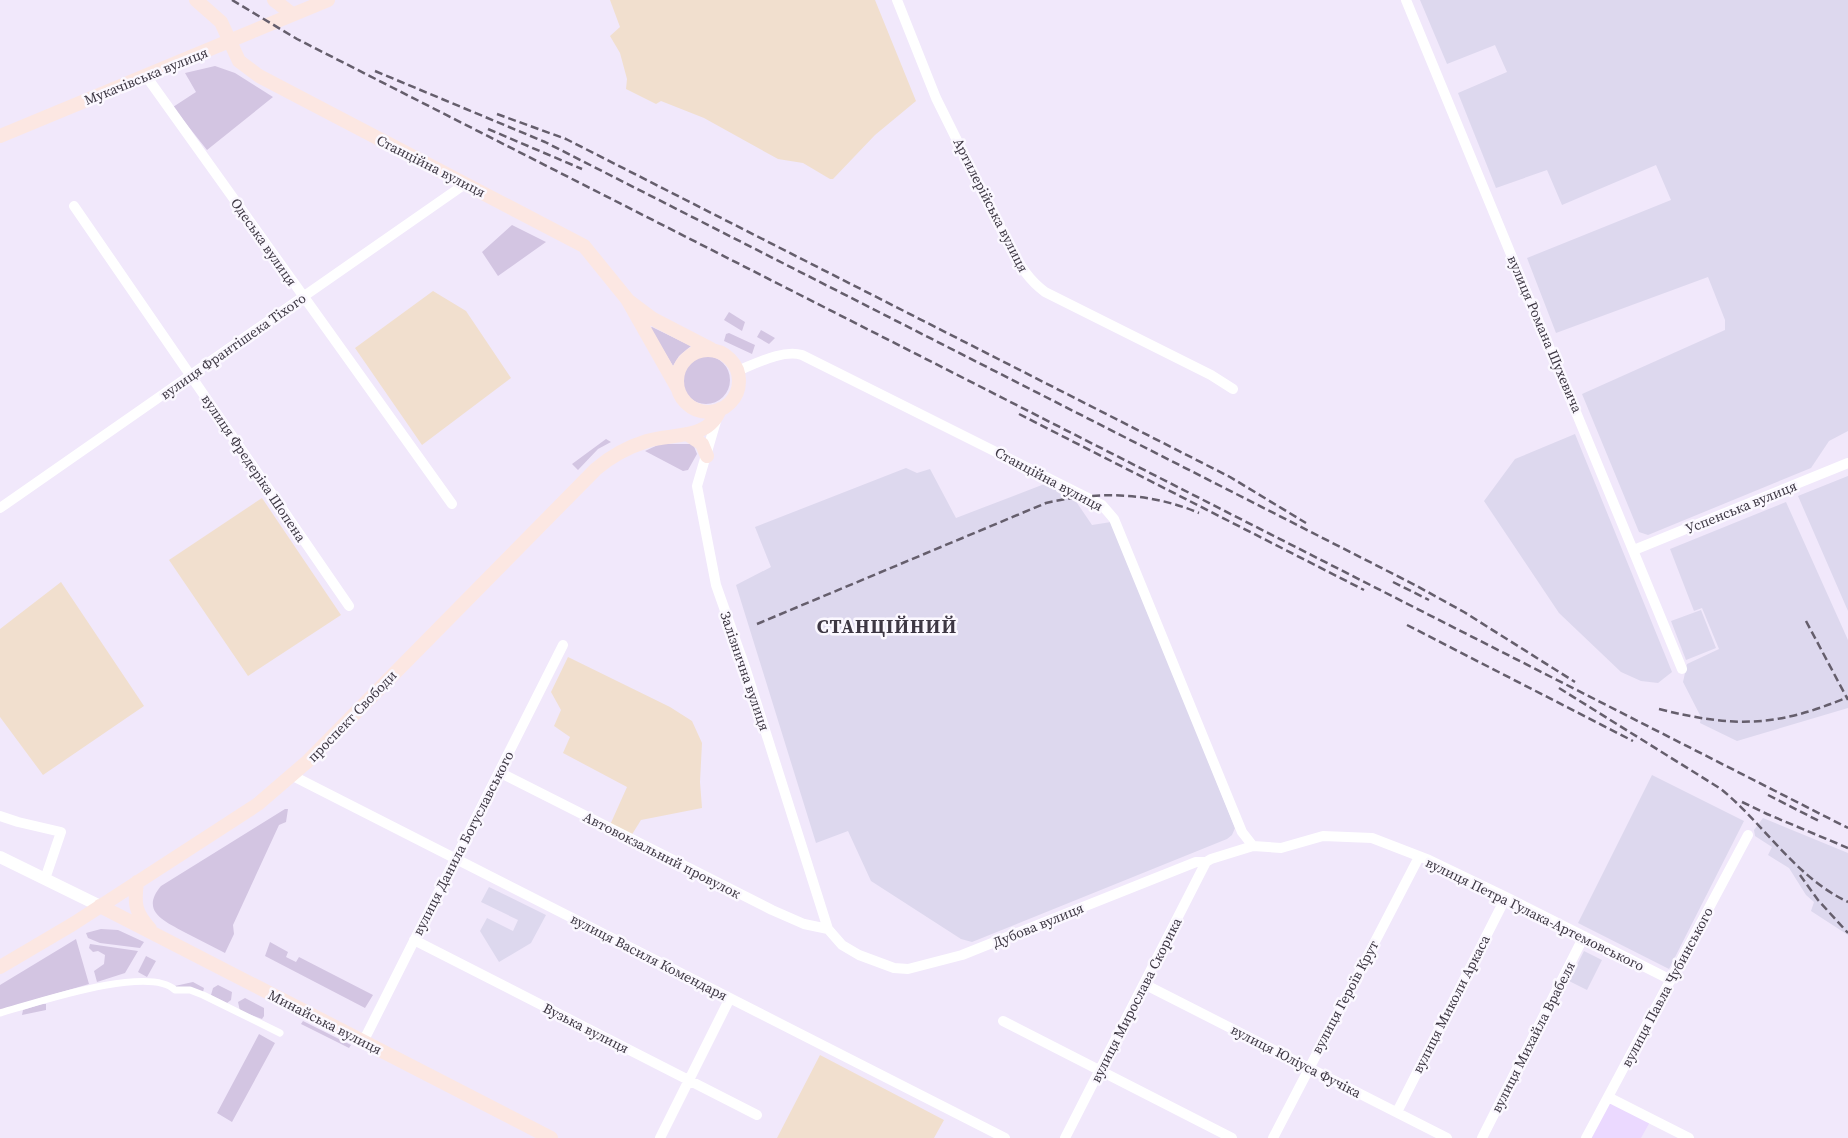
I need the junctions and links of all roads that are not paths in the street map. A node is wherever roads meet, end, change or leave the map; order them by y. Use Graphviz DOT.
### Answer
graph roads {
  1 [pos="196,0"];
  2 [pos="274,0"];
  3 [pos="328,0"];
  4 [pos="897,0"];
  5 [pos="1406,0"];
  6 [pos="292,14"];
  7 [pos="230,42"];
  8 [pos="146,76"];
  9 [pos="0,136"];
  10 [pos="466,184"];
  11 [pos="74,206"];
  12 [pos="304,298"];
  13 [pos="627,299"];
  14 [pos="711,350"];
  15 [pos="737,371"];
  16 [pos="192,375"];
  17 [pos="678,389"];
  18 [pos="1233,389"];
  19 [pos="689,406"];
  20 [pos="718,415"];
  21 [pos="681,434"];
  22 [pos="706,456"];
  23 [pos="1848,463"];
  24 [pos="452,504"];
  25 [pos="0,508"];
  26 [pos="1634,550"];
  27 [pos="349,606"];
  28 [pos="563,645"];
  29 [pos="1682,669"];
  30 [pos="499,772"];
  31 [pos="293,776"];
  32 [pos="0,816"];
  33 [pos="1748,835"];
  34 [pos="1253,846"];
  35 [pos="0,857"];
  36 [pos="1418,857"];
  37 [pos="455,858"];
  38 [pos="1206,862"];
  39 [pos="45,879"];
  40 [pos="136,882"];
  41 [pos="1506,897"];
  42 [pos="100,906"];
  43 [pos="828,929"];
  44 [pos="153,934"];
  45 [pos="1584,936"];
  46 [pos="414,940"];
  47 [pos="0,967"];
  48 [pos="1671,980"];
  49 [pos="1144,984"];
  50 [pos="730,998"];
  51 [pos="0,1014"];
  52 [pos="1003,1021"];
  53 [pos="280,1032"];
  54 [pos="363,1042"];
  55 [pos="1309,1067"];
  56 [pos="1100,1071"];
  57 [pos="689,1080"];
  58 [pos="1608,1097"];
  59 [pos="1397,1112"];
  60 [pos="757,1115"];
  61 [pos="551,1138"];
  62 [pos="660,1138"];
  63 [pos="1005,1138"];
  64 [pos="1065,1138"];
  65 [pos="1232,1138"];
  66 [pos="1273,1138"];
  67 [pos="1447,1138"];
  68 [pos="1482,1138"];
  69 [pos="1586,1138"];
  70 [pos="1689,1138"];
  1 -- 7 [label="main road, Станційна вулиця"];
  2 -- 6 [label="main road"];
  3 -- 6 [label="main road, Мукачівська вулиця"];
  4 -- 18 [label="street, Артилерійська вулиця"];
  5 -- 26 [label="street, вулиця Романа Шухевича"];
  6 -- 7 [label="main road, Мукачівська вулиця"];
  7 -- 8 [label="main road, Мукачівська вулиця"];
  7 -- 10 [label="main road, Станційна вулиця"];
  8 -- 9 [label="main road, Мукачівська вулиця"];
  8 -- 12 [label="street, Одеська вулиця"];
  10 -- 12 [label="street, вулиця Франтішека Тіхого"];
  10 -- 13 [label="main road, Станційна вулиця"];
  11 -- 16 [label="street, вулиця Фредеріка Шопена"];
  12 -- 16 [label="street, вулиця Франтішека Тіхого"];
  12 -- 24 [label="street, Одеська вулиця"];
  13 -- 14 [label="main road, Станційна вулиця"];
  13 -- 17 [label="main road, Станційна вулиця"];
  14 -- 15 [label="main road"];
  14 -- 17 [label="main road"];
  15 -- 20 [label="main road"];
  15 -- 34 [label="street, Станційна вулиця"];
  16 -- 25 [label="street, вулиця Франтішека Тіхого"];
  16 -- 27 [label="street, вулиця Фредеріка Шопена"];
  17 -- 19 [label="main road"];
  19 -- 20 [label="main road"];
  19 -- 21 [label="main road, проспект Свободи"];
  20 -- 21 [label="main road, проспект Свободи"];
  20 -- 22 [label="street, Залізнична вулиця"];
  21 -- 22 [label="main road"];
  21 -- 31 [label="main road, проспект Свободи"];
  22 -- 43 [label="street, Залізнична вулиця"];
  23 -- 26 [label="street, Успенська вулиця"];
  26 -- 29 [label="street, вулиця Романа Шухевича"];
  28 -- 30 [label="street, вулиця Данила Богуславського"];
  30 -- 37 [label="street, вулиця Данила Богуславського"];
  30 -- 43 [label="street, Автовокзальний провулок"];
  31 -- 37 [label="street, вулиця Василя Комендаря"];
  31 -- 40 [label="main road, проспект Свободи"];
  32 -- 39 [label="street"];
  33 -- 48 [label="street, вулиця Павла Чубинського"];
  34 -- 36 [label="street, вулиця Петра Гулака-Артемовського"];
  34 -- 38 [label="street, Дубова вулиця"];
  35 -- 39 [label="street"];
  36 -- 41 [label="street, вулиця Петра Гулака-Артемовського"];
  36 -- 55 [label="street, вулиця Героїв Крут"];
  37 -- 46 [label="street, вулиця Данила Богуславського"];
  37 -- 50 [label="street, вулиця Василя Комендаря"];
  38 -- 43 [label="street, Дубова вулиця"];
  38 -- 49 [label="street, вулиця Мирослава Скорика"];
  39 -- 42 [label="street"];
  40 -- 42 [label="main road, проспект Свободи"];
  40 -- 44 [label="main road"];
  41 -- 45 [label="street, вулиця Петра Гулака-Артемовського"];
  41 -- 59 [label="street, вулиця Миколи Аркаса"];
  42 -- 44 [label="main road, Минайська вулиця"];
  42 -- 47 [label="main road, проспект Свободи"];
  44 -- 54 [label="main road, Минайська вулиця"];
  45 -- 48 [label="street, вулиця Петра Гулака-Артемовського"];
  45 -- 68 [label="street, вулиця Михайла Врабеля"];
  46 -- 54 [label="street, вулиця Данила Богуславського"];
  46 -- 57 [label="street, Вузька вулиця"];
  48 -- 58 [label="street, вулиця Павла Чубинського"];
  49 -- 55 [label="street, вулиця Юліуса Фучіка"];
  49 -- 56 [label="street, вулиця Мирослава Скорика"];
  50 -- 57 [label="street"];
  50 -- 63 [label="street, вулиця Василя Комендаря"];
  51 -- 53 [label="street"];
  52 -- 56 [label="street"];
  54 -- 61 [label="main road, Минайська вулиця"];
  55 -- 59 [label="street, вулиця Юліуса Фучіка"];
  55 -- 66 [label="street, вулиця Героїв Крут"];
  56 -- 64 [label="street, вулиця Мирослава Скорика"];
  56 -- 65 [label="street"];
  57 -- 60 [label="street, Вузька вулиця"];
  57 -- 62 [label="street"];
  58 -- 69 [label="street, вулиця Павла Чубинського"];
  58 -- 70 [label="street"];
  59 -- 67 [label="street, вулиця Юліуса Фучіка"];
}
